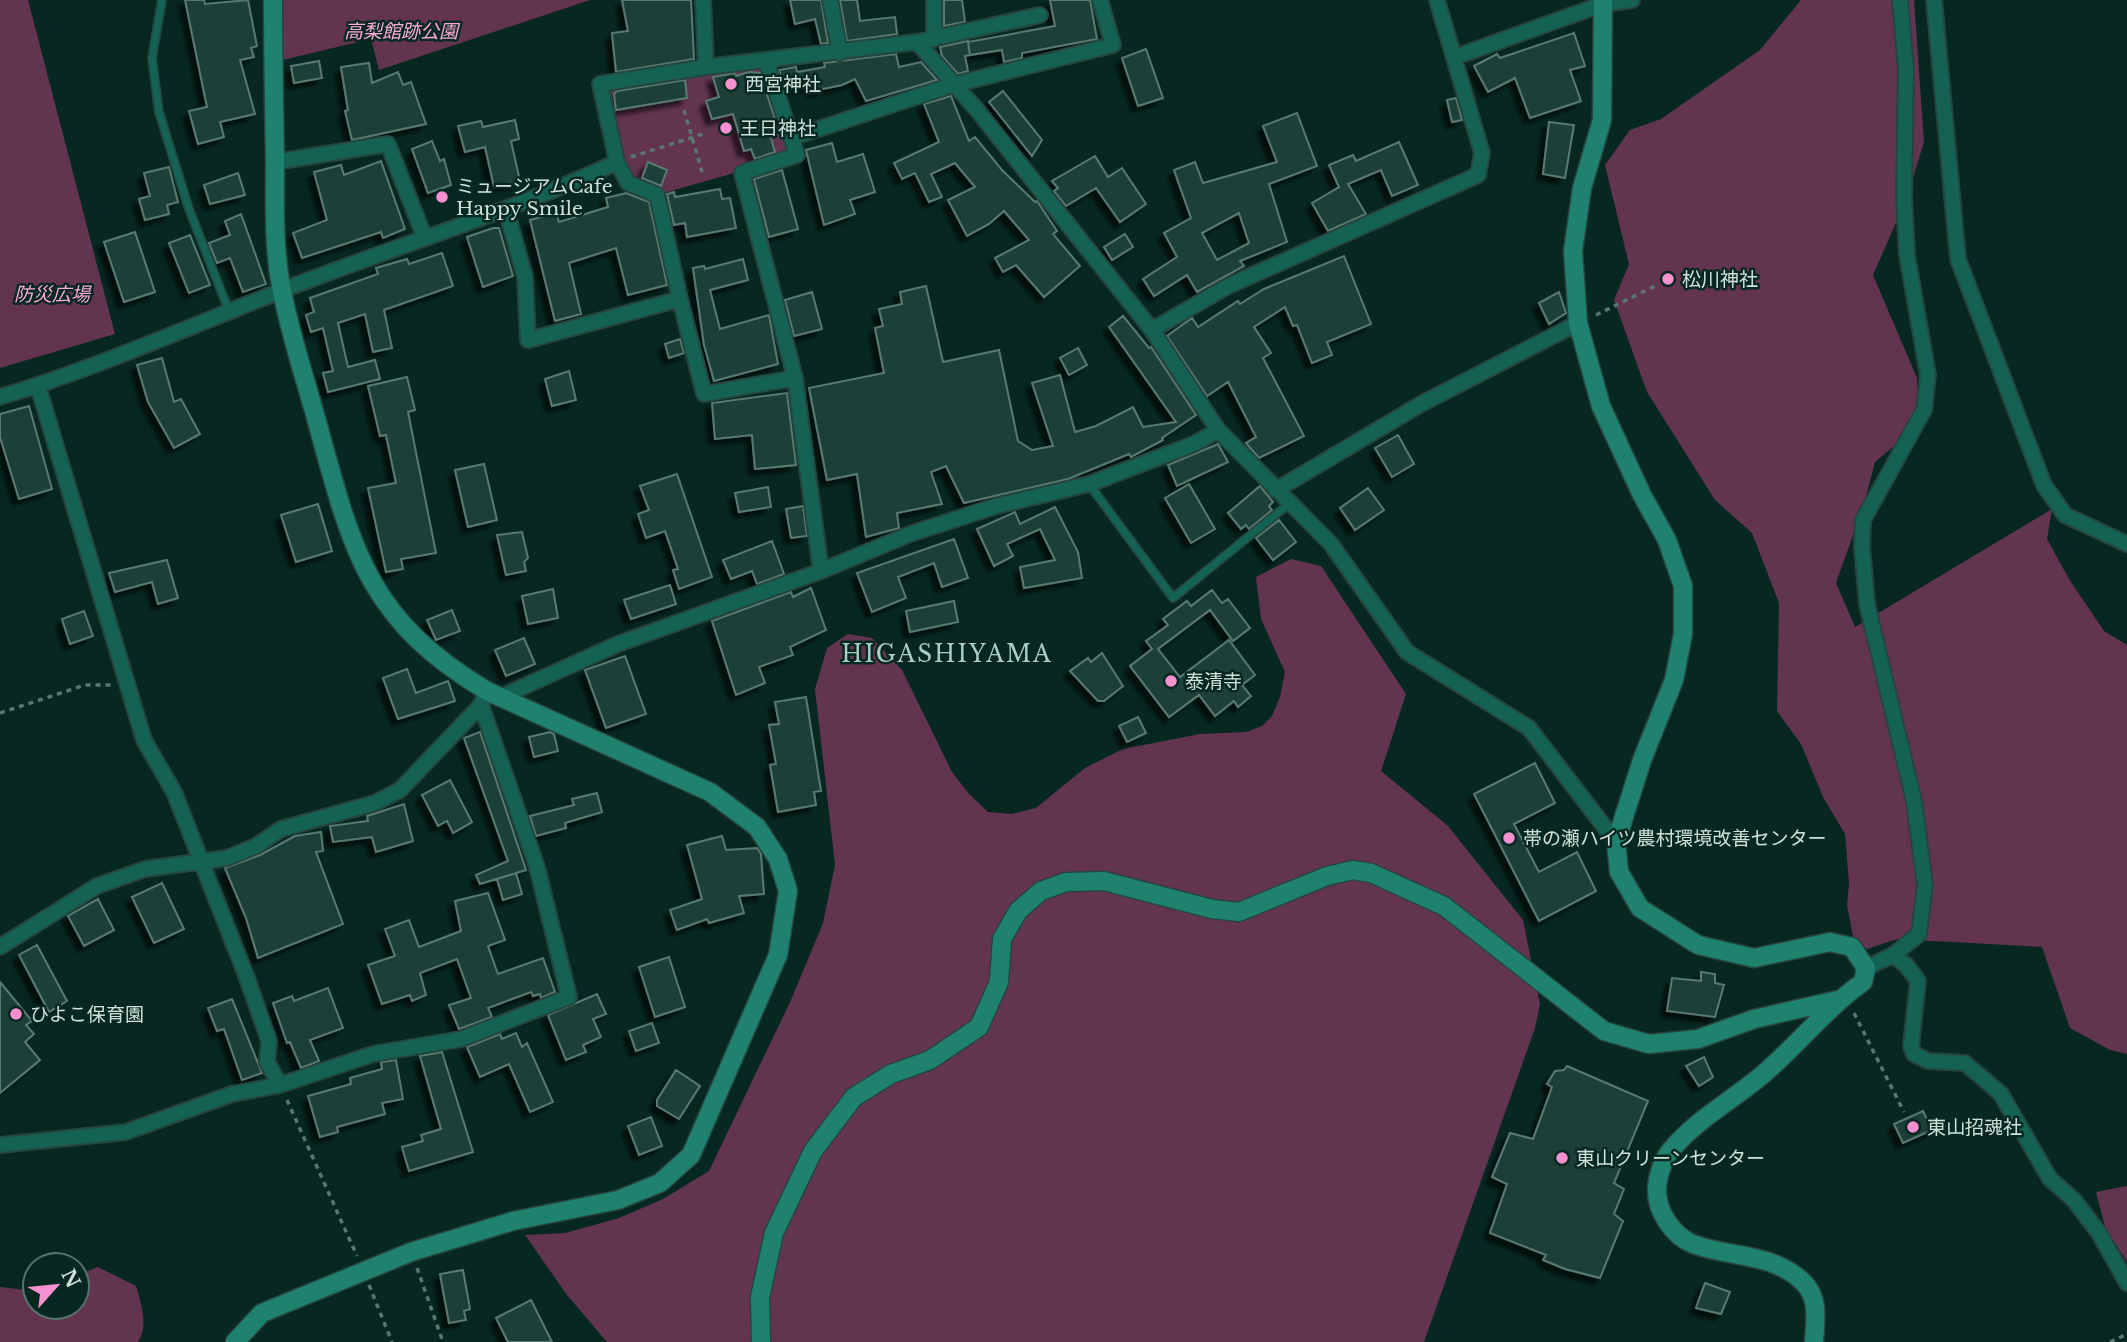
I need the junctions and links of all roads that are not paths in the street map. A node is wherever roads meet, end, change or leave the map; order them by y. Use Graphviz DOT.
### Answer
graph roads {
  1 [pos="162,0"];
  2 [pos="273,0"];
  3 [pos="703,0"];
  4 [pos="831,0"];
  5 [pos="934,0"];
  6 [pos="1100,0"];
  7 [pos="1437,0"];
  8 [pos="1633,0"];
  9 [pos="1900,0"];
  10 [pos="1934,0"];
  11 [pos="1603,2"];
  12 [pos="1040,15"];
  13 [pos="934,38"];
  14 [pos="917,42"];
  15 [pos="841,53"];
  16 [pos="1455,57"];
  17 [pos="766,60"];
  18 [pos="706,67"];
  19 [pos="952,85"];
  20 [pos="791,138"];
  21 [pos="275,162"];
  22 [pos="617,162"];
  23 [pos="506,210"];
  24 [pos="424,236"];
  25 [pos="282,290"];
  26 [pos="680,299"];
  27 [pos="230,313"];
  28 [pos="1578,323"];
  29 [pos="1152,330"];
  30 [pos="795,378"];
  31 [pos="38,386"];
  32 [pos="0,397"];
  33 [pos="1218,430"];
  34 [pos="1089,484"];
  35 [pos="1276,490"];
  36 [pos="1290,503"];
  37 [pos="2127,544"];
  38 [pos="821,571"];
  39 [pos="490,697"];
  40 [pos="1616,842"];
  41 [pos="200,863"];
  42 [pos="0,947"];
  43 [pos="1893,955"];
  44 [pos="1866,968"];
  45 [pos="1841,998"];
  46 [pos="280,1085"];
  47 [pos="0,1145"];
  48 [pos="2127,1283"];
  49 [pos="236,1342"];
  50 [pos="761,1342"];
  51 [pos="1814,1342"];
  1 -- 27 [label="lane"];
  2 -- 21 [label="street"];
  3 -- 18 [label="street"];
  4 -- 15 [label="street"];
  5 -- 13 [label="street"];
  6 -- 19 [label="street"];
  7 -- 16 [label="street"];
  8 -- 11 [label="street"];
  9 -- 43 [label="street"];
  10 -- 37 [label="street"];
  11 -- 16 [label="street"];
  11 -- 28 [label="street"];
  12 -- 13 [label="street"];
  13 -- 14 [label="street"];
  14 -- 15 [label="street"];
  14 -- 19 [label="street"];
  15 -- 17 [label="street"];
  16 -- 29 [label="street"];
  17 -- 18 [label="street"];
  17 -- 20 [label="street"];
  18 -- 22 [label="street"];
  19 -- 20 [label="street"];
  19 -- 29 [label="street"];
  20 -- 30 [label="street"];
  21 -- 24 [label="street"];
  21 -- 25 [label="street"];
  22 -- 23 [label="street"];
  22 -- 26 [label="street"];
  23 -- 24 [label="street"];
  23 -- 26 [label="street"];
  24 -- 25 [label="street"];
  25 -- 27 [label="street"];
  25 -- 39 [label="street"];
  26 -- 30 [label="street"];
  27 -- 31 [label="street"];
  28 -- 35 [label="street"];
  28 -- 40 [label="street"];
  29 -- 33 [label="street"];
  30 -- 38 [label="street"];
  31 -- 32 [label="street"];
  31 -- 41 [label="street"];
  33 -- 34 [label="street"];
  33 -- 35 [label="street"];
  34 -- 36 [label="lane"];
  34 -- 38 [label="street"];
  35 -- 36 [label="street"];
  36 -- 40 [label="street"];
  38 -- 39 [label="street"];
  39 -- 41 [label="street"];
  39 -- 46 [label="street"];
  39 -- 49 [label="street"];
  40 -- 44 [label="street"];
  41 -- 42 [label="street"];
  41 -- 46 [label="street"];
  43 -- 44 [label="street"];
  43 -- 48 [label="street"];
  44 -- 45 [label="street"];
  45 -- 50 [label="street"];
  45 -- 51 [label="street"];
  46 -- 47 [label="street"];
}
